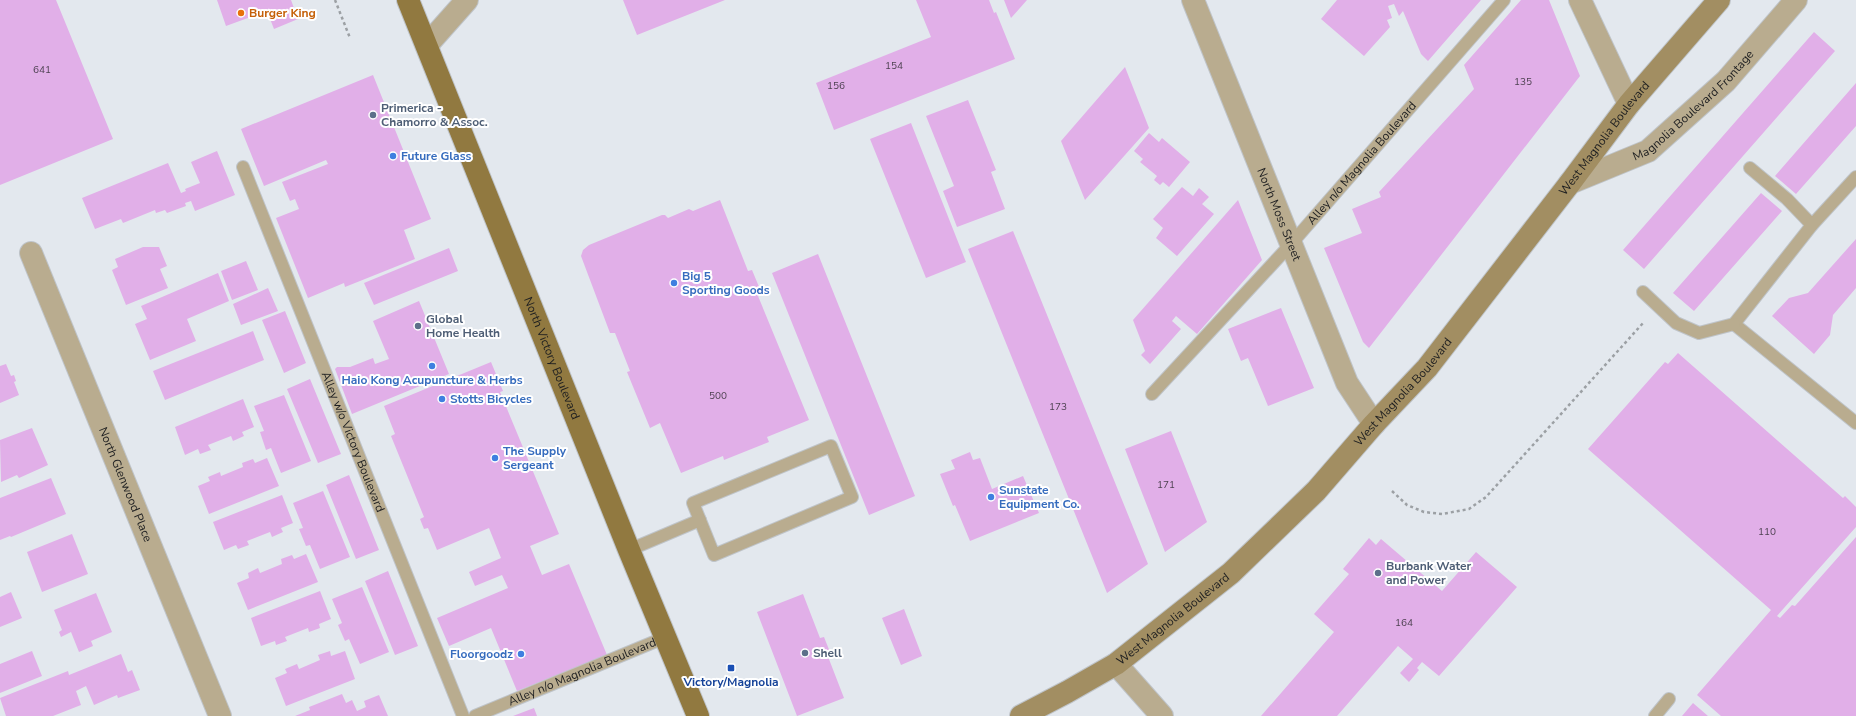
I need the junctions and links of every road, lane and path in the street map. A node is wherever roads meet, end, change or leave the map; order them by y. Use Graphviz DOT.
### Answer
graph roads {
  1 [pos="335,0"];
  2 [pos="408,0"];
  3 [pos="467,0"];
  4 [pos="1192,0"];
  5 [pos="1504,0"];
  6 [pos="1580,0"];
  7 [pos="1720,0"];
  8 [pos="1796,0"];
  9 [pos="350,38"];
  10 [pos="426,45"];
  11 [pos="1629,104"];
  12 [pos="243,167"];
  13 [pos="1750,168"];
  14 [pos="1856,177"];
  15 [pos="1570,184"];
  16 [pos="1812,225"];
  17 [pos="1291,244"];
  18 [pos="31,253"];
  19 [pos="1643,292"];
  20 [pos="1658,306"];
  21 [pos="1734,324"];
  22 [pos="1152,394"];
  23 [pos="1856,423"];
  24 [pos="1374,424"];
  25 [pos="1392,491"];
  26 [pos="700,520"];
  27 [pos="629,550"];
  28 [pos="666,637"];
  29 [pos="1116,664"];
  30 [pos="1670,699"];
  31 [pos="220,716"];
  32 [pos="463,716"];
  33 [pos="475,716"];
  34 [pos="698,716"];
  35 [pos="1021,716"];
  36 [pos="1162,716"];
  37 [pos="1655,716"];
  1 -- 9 [label="path"];
  2 -- 10 [label="main road, North Victory Boulevard"];
  3 -- 10 [label="street"];
  4 -- 17 [label="street, North Moss Street"];
  5 -- 17 [label="lane, Alley n/o Magnolia Boulevard"];
  6 -- 11 [label="street"];
  7 -- 11 [label="main road, West Magnolia Boulevard"];
  8 -- 15 [label="street, Magnolia Boulevard Frontage"];
  10 -- 27 [label="main road, North Victory Boulevard"];
  11 -- 15 [label="main road, West Magnolia Boulevard"];
  12 -- 32 [label="lane, Alley w/o Victory Boulevard"];
  13 -- 16 [label="lane"];
  14 -- 16 [label="lane"];
  15 -- 24 [label="main road, West Magnolia Boulevard"];
  16 -- 21 [label="lane"];
  17 -- 22 [label="lane, Alley n/o Magnolia Boulevard"];
  17 -- 24 [label="street, North Moss Street"];
  18 -- 31 [label="street, North Glenwood Place"];
  19 -- 20 [label="lane"];
  20 -- 21 [label="lane"];
  20 -- 25 [label="path"];
  21 -- 23 [label="lane"];
  24 -- 29 [label="main road, West Magnolia Boulevard"];
  26 -- 26 [label="lane"];
  26 -- 27 [label="lane"];
  27 -- 28 [label="main road, North Victory Boulevard"];
  28 -- 33 [label="lane, Alley n/o Magnolia Boulevard"];
  28 -- 34 [label="main road, North Victory Boulevard"];
  29 -- 35 [label="main road, West Magnolia Boulevard"];
  29 -- 36 [label="street"];
  30 -- 37 [label="lane"];
}
